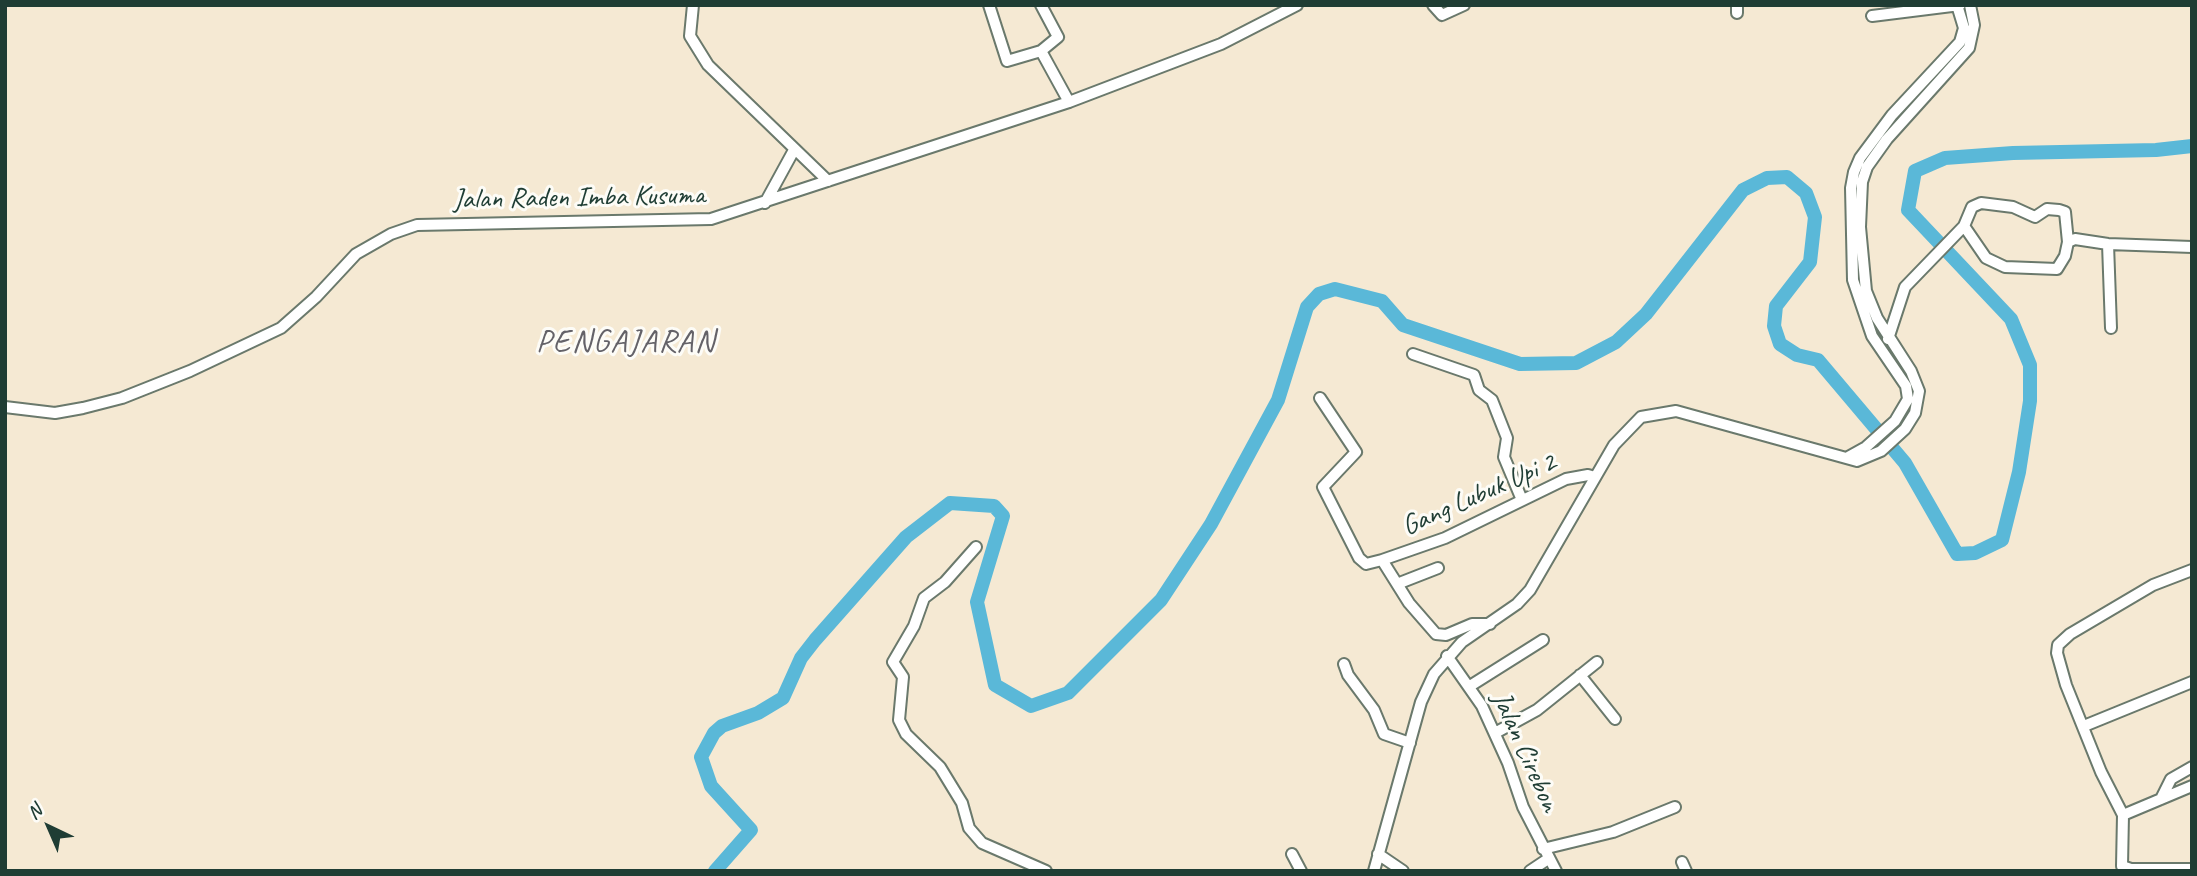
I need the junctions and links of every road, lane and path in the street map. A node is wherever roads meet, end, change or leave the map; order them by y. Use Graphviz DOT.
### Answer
graph roads {
  1 [pos="693,5"];
  2 [pos="989,5"];
  3 [pos="1041,5"];
  4 [pos="1297,5"];
  5 [pos="1433,5"];
  6 [pos="1464,5"];
  7 [pos="1961,6"];
  8 [pos="1872,16"];
  9 [pos="1041,51"];
  10 [pos="1069,102"];
  11 [pos="794,150"];
  12 [pos="828,181"];
  13 [pos="765,203"];
  14 [pos="1960,231"];
  15 [pos="2068,242"];
  16 [pos="2108,244"];
  17 [pos="2192,247"];
  18 [pos="2110,328"];
  19 [pos="1888,339"];
  20 [pos="1413,354"];
  21 [pos="1320,398"];
  22 [pos="5,407"];
  23 [pos="1847,457"];
  24 [pos="1595,477"];
  25 [pos="1522,500"];
  26 [pos="976,547"];
  27 [pos="1382,560"];
  28 [pos="1438,568"];
  29 [pos="2192,570"];
  30 [pos="1397,584"];
  31 [pos="1490,624"];
  32 [pos="1543,640"];
  33 [pos="1447,656"];
  34 [pos="1597,662"];
  35 [pos="1344,664"];
  36 [pos="1580,675"];
  37 [pos="2192,681"];
  38 [pos="1470,687"];
  39 [pos="1615,719"];
  40 [pos="2084,726"];
  41 [pos="1495,733"];
  42 [pos="1410,743"];
  43 [pos="2192,767"];
  44 [pos="2192,786"];
  45 [pos="2161,799"];
  46 [pos="1675,807"];
  47 [pos="2123,816"];
  48 [pos="1292,854"];
  49 [pos="1546,854"];
  50 [pos="1378,855"];
  51 [pos="2121,869"];
  52 [pos="2192,869"];
  53 [pos="1046,871"];
  54 [pos="1301,871"];
  55 [pos="1374,871"];
  56 [pos="1403,871"];
  57 [pos="1530,871"];
  58 [pos="1556,871"];
  1 -- 11 [label="street"];
  2 -- 9 [label="street"];
  3 -- 9 [label="street"];
  4 -- 10 [label="street, Jalan Raden Imba Kusuma"];
  5 -- 6 [label="street"];
  7 -- 8 [label="street"];
  7 -- 19 [label="street"];
  7 -- 23 [label="street"];
  9 -- 10 [label="street"];
  10 -- 12 [label="street, Jalan Raden Imba Kusuma"];
  11 -- 12 [label="street"];
  11 -- 13 [label="street"];
  12 -- 13 [label="street, Jalan Raden Imba Kusuma"];
  13 -- 22 [label="street, Jalan Raden Imba Kusuma"];
  14 -- 15 [label="street"];
  14 -- 15 [label="street"];
  14 -- 19 [label="street"];
  15 -- 16 [label="street"];
  16 -- 17 [label="street"];
  16 -- 18 [label="street"];
  19 -- 23 [label="street"];
  20 -- 25 [label="street"];
  21 -- 27 [label="street"];
  23 -- 24 [label="street"];
  24 -- 25 [label="street, Gang Lubuk Upi 2"];
  24 -- 31 [label="street"];
  25 -- 27 [label="street, Gang Lubuk Upi 2"];
  26 -- 53 [label="street"];
  27 -- 30 [label="street"];
  28 -- 30 [label="street"];
  29 -- 40 [label="street"];
  30 -- 31 [label="street"];
  31 -- 33 [label="street"];
  32 -- 38 [label="street"];
  33 -- 38 [label="street, Jalan Cirebon"];
  33 -- 42 [label="street"];
  34 -- 36 [label="street"];
  35 -- 42 [label="street"];
  36 -- 39 [label="street"];
  36 -- 41 [label="street"];
  37 -- 40 [label="street"];
  38 -- 41 [label="street, Jalan Cirebon"];
  40 -- 47 [label="street"];
  41 -- 49 [label="street, Jalan Cirebon"];
  42 -- 50 [label="street"];
  43 -- 45 [label="street"];
  44 -- 45 [label="street"];
  45 -- 47 [label="street"];
  46 -- 49 [label="street"];
  47 -- 51 [label="street"];
  48 -- 54 [label="street"];
  49 -- 57 [label="street"];
  49 -- 58 [label="street, Jalan Cirebon"];
  50 -- 55 [label="street"];
  50 -- 56 [label="street"];
  51 -- 52 [label="street"];
}
